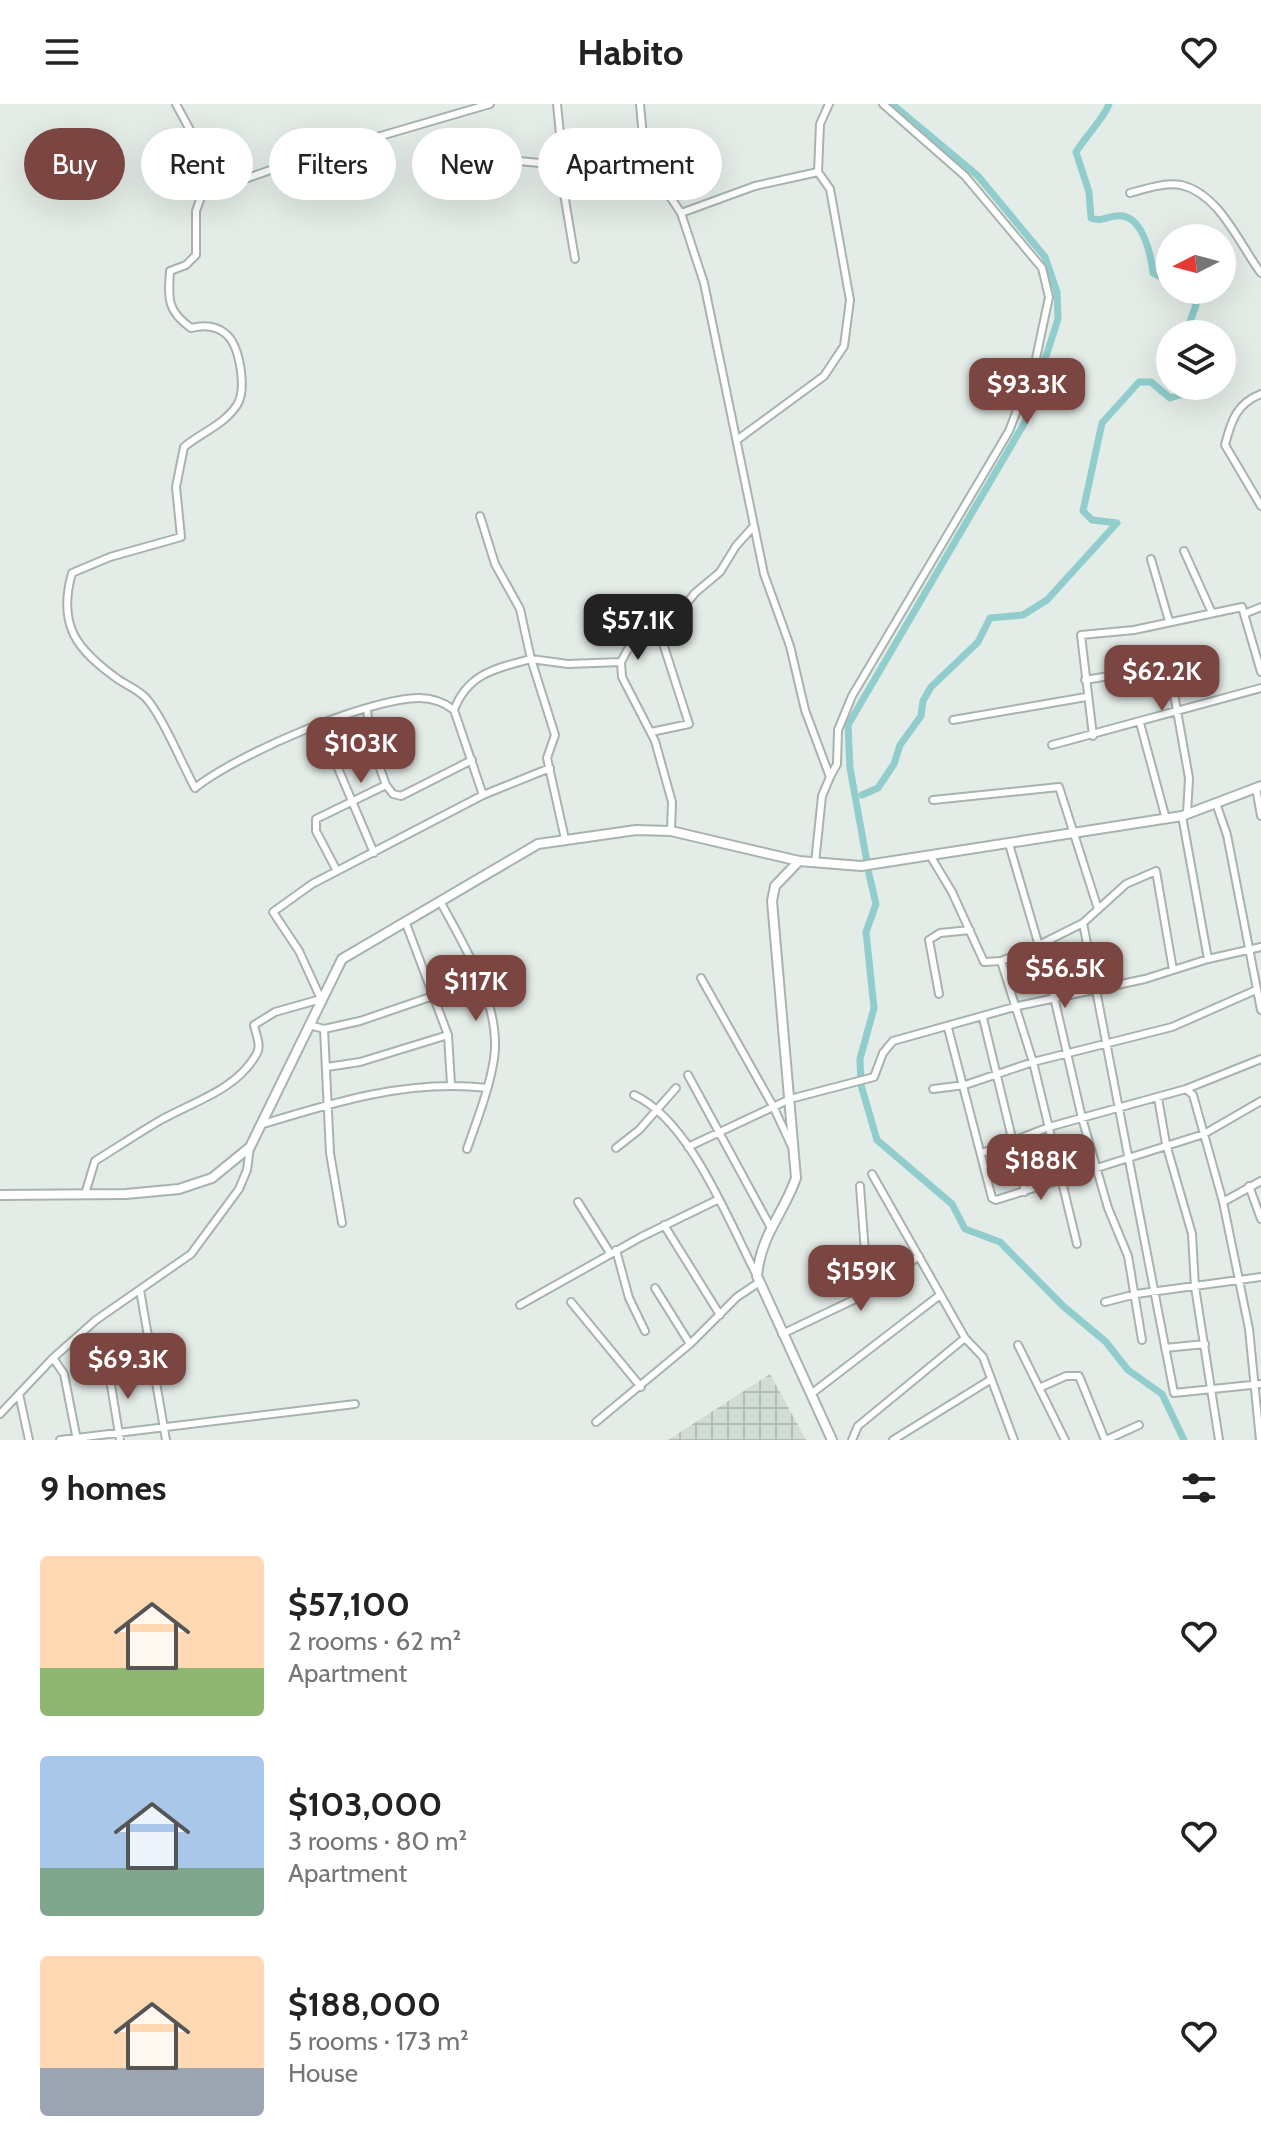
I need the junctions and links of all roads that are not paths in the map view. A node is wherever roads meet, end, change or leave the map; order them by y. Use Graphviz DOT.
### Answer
graph roads {
  1 [pos="176,104"];
  2 [pos="490,104"];
  3 [pos="557,104"];
  4 [pos="640,104"];
  5 [pos="829,104"];
  6 [pos="883,104"];
  7 [pos="189,128"];
  8 [pos="559,128"];
  9 [pos="642,128"];
  10 [pos="818,172"];
  11 [pos="253,176"];
  12 [pos="1130,193"];
  13 [pos="200,200"];
  14 [pos="567,200"];
  15 [pos="672,200"];
  16 [pos="681,213"];
  17 [pos="1261,254"];
  18 [pos="575,259"];
  19 [pos="1251,260"];
  20 [pos="1261,273"];
  21 [pos="1261,394"];
  22 [pos="737,440"];
  23 [pos="1259,495"];
  24 [pos="1261,506"];
  25 [pos="480,516"];
  26 [pos="753,527"];
  27 [pos="1184,551"];
  28 [pos="1151,559"];
  29 [pos="1261,607"];
  30 [pos="1212,613"];
  31 [pos="1244,614"];
  32 [pos="1169,621"];
  33 [pos="659,631"];
  34 [pos="531,659"];
  35 [pos="621,662"];
  36 [pos="1261,672"];
  37 [pos="1085,680"];
  38 [pos="1261,688"];
  39 [pos="1086,697"];
  40 [pos="367,710"];
  41 [pos="454,710"];
  42 [pos="1177,712"];
  43 [pos="953,720"];
  44 [pos="331,721"];
  45 [pos="1140,723"];
  46 [pos="651,732"];
  47 [pos="1093,736"];
  48 [pos="1052,745"];
  49 [pos="472,760"];
  50 [pos="550,768"];
  51 [pos="830,777"];
  52 [pos="386,785"];
  53 [pos="1258,787"];
  54 [pos="483,795"];
  55 [pos="933,800"];
  56 [pos="351,801"];
  57 [pos="1216,803"];
  58 [pos="1184,815"];
  59 [pos="1261,816"];
  60 [pos="1166,819"];
  61 [pos="671,831"];
  62 [pos="1073,833"];
  63 [pos="565,839"];
  64 [pos="1009,844"];
  65 [pos="374,853"];
  66 [pos="931,857"];
  67 [pos="799,861"];
  68 [pos="815,863"];
  69 [pos="337,871"];
  70 [pos="440,901"];
  71 [pos="1098,909"];
  72 [pos="405,921"];
  73 [pos="1083,923"];
  74 [pos="970,930"];
  75 [pos="1039,945"];
  76 [pos="1261,947"];
  77 [pos="1247,950"];
  78 [pos="1208,959"];
  79 [pos="1001,961"];
  80 [pos="1173,970"];
  81 [pos="701,978"];
  82 [pos="1095,988"];
  83 [pos="1256,990"];
  84 [pos="939,994"];
  85 [pos="436,995"];
  86 [pos="1054,997"];
  87 [pos="321,999"];
  88 [pos="1018,1006"];
  89 [pos="1261,1010"];
  90 [pos="983,1018"];
  91 [pos="309,1025"];
  92 [pos="948,1028"];
  93 [pos="324,1029"];
  94 [pos="448,1035"];
  95 [pos="1106,1045"];
  96 [pos="1068,1053"];
  97 [pos="1261,1059"];
  98 [pos="1033,1062"];
  99 [pos="327,1067"];
  100 [pos="998,1073"];
  101 [pos="688,1075"];
  102 [pos="451,1084"];
  103 [pos="965,1085"];
  104 [pos="487,1088"];
  105 [pos="676,1088"];
  106 [pos="933,1089"];
  107 [pos="1186,1089"];
  108 [pos="634,1095"];
  109 [pos="1158,1098"];
  110 [pos="790,1099"];
  111 [pos="1261,1101"];
  112 [pos="327,1105"];
  113 [pos="773,1106"];
  114 [pos="1117,1109"];
  115 [pos="659,1110"];
  116 [pos="1082,1118"];
  117 [pos="260,1125"];
  118 [pos="1049,1127"];
  119 [pos="721,1132"];
  120 [pos="1204,1134"];
  121 [pos="1012,1141"];
  122 [pos="1166,1144"];
  123 [pos="250,1147"];
  124 [pos="688,1147"];
  125 [pos="616,1148"];
  126 [pos="467,1149"];
  127 [pos="982,1153"];
  128 [pos="796,1156"];
  129 [pos="1129,1157"];
  130 [pos="1097,1170"];
  131 [pos="872,1174"];
  132 [pos="1060,1178"];
  133 [pos="1261,1181"];
  134 [pos="860,1186"];
  135 [pos="1249,1186"];
  136 [pos="1025,1192"];
  137 [pos="85,1194"];
  138 [pos="0,1195"];
  139 [pos="717,1200"];
  140 [pos="578,1202"];
  141 [pos="1223,1202"];
  142 [pos="1261,1219"];
  143 [pos="342,1223"];
  144 [pos="664,1225"];
  145 [pos="770,1226"];
  146 [pos="1077,1244"];
  147 [pos="613,1252"];
  148 [pos="919,1256"];
  149 [pos="1261,1277"];
  150 [pos="758,1280"];
  151 [pos="1238,1281"];
  152 [pos="1195,1287"];
  153 [pos="655,1288"];
  154 [pos="140,1290"];
  155 [pos="1156,1291"];
  156 [pos="868,1293"];
  157 [pos="1136,1294"];
  158 [pos="940,1295"];
  159 [pos="571,1302"];
  160 [pos="1105,1302"];
  161 [pos="520,1305"];
  162 [pos="720,1315"];
  163 [pos="645,1331"];
  164 [pos="782,1334"];
  165 [pos="965,1338"];
  166 [pos="1142,1340"];
  167 [pos="690,1344"];
  168 [pos="1205,1344"];
  169 [pos="1018,1345"];
  170 [pos="1165,1348"];
  171 [pos="53,1358"];
  172 [pos="108,1367"];
  173 [pos="990,1380"];
  174 [pos="1258,1384"];
  175 [pos="641,1387"];
  176 [pos="1039,1388"];
  177 [pos="1211,1391"];
  178 [pos="19,1394"];
  179 [pos="811,1394"];
  180 [pos="355,1404"];
  181 [pos="0,1414"];
  182 [pos="596,1422"];
  183 [pos="1139,1425"];
  184 [pos="165,1427"];
  185 [pos="119,1437"];
  186 [pos="77,1439"];
  187 [pos="29,1440"];
  188 [pos="60,1440"];
  189 [pos="166,1440"];
  190 [pos="832,1440"];
  191 [pos="852,1440"];
  192 [pos="893,1440"];
  193 [pos="1014,1440"];
  194 [pos="1065,1440"];
  195 [pos="1106,1440"];
  196 [pos="1219,1440"];
  197 [pos="1260,1440"];
  1 -- 7 [label="street"];
  2 -- 11 [label="street"];
  3 -- 8 [label="street"];
  4 -- 9 [label="street"];
  5 -- 10 [label="street"];
  6 -- 51 [label="street"];
  10 -- 16 [label="street"];
  10 -- 22 [label="street"];
  12 -- 19 [label="street"];
  13 -- 44 [label="street"];
  14 -- 18 [label="street"];
  15 -- 16 [label="street"];
  16 -- 22 [label="street"];
  17 -- 19 [label="street"];
  19 -- 20 [label="street"];
  21 -- 23 [label="street"];
  22 -- 26 [label="street"];
  23 -- 24 [label="street"];
  25 -- 34 [label="street"];
  26 -- 33 [label="street"];
  26 -- 51 [label="street"];
  27 -- 30 [label="street"];
  28 -- 32 [label="street"];
  29 -- 31 [label="street"];
  30 -- 31 [label="street"];
  30 -- 32 [label="street"];
  31 -- 36 [label="street"];
  32 -- 37 [label="street"];
  33 -- 35 [label="street"];
  33 -- 46 [label="street"];
  34 -- 35 [label="street"];
  34 -- 41 [label="street"];
  34 -- 50 [label="street"];
  35 -- 46 [label="street"];
  37 -- 39 [label="street"];
  37 -- 42 [label="street"];
  38 -- 42 [label="street"];
  39 -- 43 [label="street"];
  39 -- 47 [label="street"];
  40 -- 41 [label="street"];
  40 -- 44 [label="street"];
  40 -- 52 [label="street"];
  41 -- 49 [label="street"];
  42 -- 45 [label="street"];
  42 -- 58 [label="street"];
  44 -- 56 [label="street"];
  45 -- 47 [label="street"];
  45 -- 60 [label="street"];
  46 -- 61 [label="street"];
  47 -- 48 [label="street"];
  49 -- 52 [label="street"];
  49 -- 54 [label="street"];
  50 -- 54 [label="street"];
  50 -- 63 [label="street"];
  51 -- 68 [label="street"];
  52 -- 56 [label="street"];
  53 -- 57 [label="street"];
  53 -- 59 [label="street"];
  54 -- 65 [label="street"];
  55 -- 62 [label="street"];
  56 -- 65 [label="street"];
  56 -- 69 [label="street"];
  57 -- 58 [label="street"];
  57 -- 77 [label="street"];
  58 -- 60 [label="street"];
  58 -- 78 [label="street"];
  60 -- 62 [label="street"];
  61 -- 63 [label="street"];
  61 -- 67 [label="street"];
  62 -- 64 [label="street"];
  62 -- 71 [label="street"];
  63 -- 70 [label="street"];
  64 -- 66 [label="street"];
  64 -- 75 [label="street"];
  65 -- 69 [label="street"];
  66 -- 68 [label="street"];
  66 -- 74 [label="street"];
  67 -- 68 [label="street"];
  67 -- 110 [label="street"];
  69 -- 87 [label="street"];
  70 -- 72 [label="street"];
  70 -- 104 [label="street"];
  71 -- 73 [label="street"];
  71 -- 80 [label="street"];
  72 -- 85 [label="street"];
  72 -- 87 [label="street"];
  73 -- 75 [label="street"];
  73 -- 82 [label="street"];
  74 -- 79 [label="street"];
  74 -- 84 [label="street"];
  75 -- 79 [label="street"];
  75 -- 86 [label="street"];
  76 -- 77 [label="street"];
  77 -- 78 [label="street"];
  77 -- 83 [label="street"];
  78 -- 80 [label="street"];
  79 -- 88 [label="street"];
  80 -- 82 [label="street"];
  81 -- 113 [label="street"];
  82 -- 86 [label="street"];
  82 -- 95 [label="street"];
  83 -- 89 [label="street"];
  83 -- 95 [label="street"];
  85 -- 93 [label="street"];
  85 -- 94 [label="street"];
  86 -- 88 [label="street"];
  86 -- 96 [label="street"];
  87 -- 91 [label="street"];
  87 -- 137 [label="street"];
  88 -- 90 [label="street"];
  88 -- 98 [label="street"];
  90 -- 92 [label="street"];
  90 -- 100 [label="street"];
  91 -- 93 [label="street"];
  91 -- 117 [label="street"];
  92 -- 103 [label="street"];
  92 -- 110 [label="street"];
  93 -- 99 [label="street"];
  94 -- 99 [label="street"];
  94 -- 102 [label="street"];
  95 -- 96 [label="street"];
  95 -- 114 [label="street"];
  96 -- 98 [label="street"];
  96 -- 116 [label="street"];
  97 -- 107 [label="street"];
  98 -- 100 [label="street"];
  98 -- 118 [label="street"];
  99 -- 112 [label="street"];
  100 -- 103 [label="street"];
  100 -- 121 [label="street"];
  101 -- 119 [label="street"];
  102 -- 104 [label="street"];
  102 -- 112 [label="street"];
  103 -- 106 [label="street"];
  103 -- 127 [label="street"];
  104 -- 126 [label="street"];
  105 -- 115 [label="street"];
  107 -- 109 [label="street"];
  107 -- 120 [label="street"];
  108 -- 115 [label="street"];
  109 -- 114 [label="street"];
  109 -- 122 [label="street"];
  110 -- 113 [label="street"];
  110 -- 128 [label="street"];
  111 -- 120 [label="street"];
  112 -- 117 [label="street"];
  112 -- 143 [label="street"];
  113 -- 119 [label="street"];
  113 -- 128 [label="street"];
  114 -- 116 [label="street"];
  114 -- 129 [label="street"];
  115 -- 124 [label="street"];
  115 -- 125 [label="street"];
  116 -- 118 [label="street"];
  116 -- 130 [label="street"];
  117 -- 123 [label="street"];
  118 -- 121 [label="street"];
  118 -- 132 [label="street"];
  119 -- 124 [label="street"];
  119 -- 145 [label="street"];
  120 -- 122 [label="street"];
  120 -- 141 [label="street"];
  121 -- 127 [label="street"];
  121 -- 136 [label="street"];
  122 -- 129 [label="street"];
  122 -- 152 [label="street"];
  123 -- 137 [label="street"];
  123 -- 154 [label="street"];
  124 -- 139 [label="street"];
  127 -- 136 [label="street"];
  128 -- 145 [label="street"];
  129 -- 130 [label="street"];
  129 -- 155 [label="street"];
  130 -- 132 [label="street"];
  130 -- 157 [label="street"];
  131 -- 148 [label="street"];
  132 -- 136 [label="street"];
  132 -- 146 [label="street"];
  133 -- 135 [label="street"];
  134 -- 156 [label="street"];
  135 -- 141 [label="street"];
  135 -- 142 [label="street"];
  137 -- 138 [label="street"];
  139 -- 144 [label="street"];
  139 -- 150 [label="street"];
  140 -- 147 [label="street"];
  141 -- 151 [label="street"];
  144 -- 147 [label="street"];
  144 -- 162 [label="street"];
  145 -- 150 [label="street"];
  147 -- 161 [label="street"];
  147 -- 163 [label="street"];
  148 -- 156 [label="street"];
  148 -- 158 [label="street"];
  149 -- 151 [label="street"];
  150 -- 162 [label="street"];
  150 -- 164 [label="street"];
  151 -- 152 [label="street"];
  151 -- 174 [label="street"];
  152 -- 155 [label="street"];
  152 -- 168 [label="street"];
  153 -- 167 [label="street"];
  154 -- 171 [label="street"];
  154 -- 184 [label="street"];
  155 -- 157 [label="street"];
  155 -- 170 [label="street"];
  156 -- 164 [label="street"];
  157 -- 160 [label="street"];
  157 -- 166 [label="street"];
  158 -- 165 [label="street"];
  158 -- 179 [label="street"];
  159 -- 175 [label="street"];
  162 -- 167 [label="street"];
  164 -- 179 [label="street"];
  165 -- 173 [label="street"];
  165 -- 191 [label="street"];
  167 -- 175 [label="street"];
  168 -- 170 [label="street"];
  168 -- 177 [label="street"];
  169 -- 176 [label="street"];
  170 -- 177 [label="street"];
  171 -- 178 [label="street"];
  171 -- 186 [label="street"];
  172 -- 185 [label="street"];
  173 -- 192 [label="street"];
  173 -- 193 [label="street"];
  174 -- 177 [label="street"];
  174 -- 197 [label="street"];
  175 -- 182 [label="street"];
  176 -- 194 [label="street"];
  176 -- 195 [label="street"];
  177 -- 196 [label="street"];
  178 -- 181 [label="street"];
  178 -- 187 [label="street"];
  179 -- 190 [label="street"];
  180 -- 184 [label="street"];
  183 -- 195 [label="street"];
  184 -- 185 [label="street"];
  184 -- 189 [label="street"];
  185 -- 186 [label="street"];
  186 -- 188 [label="street"];
}
